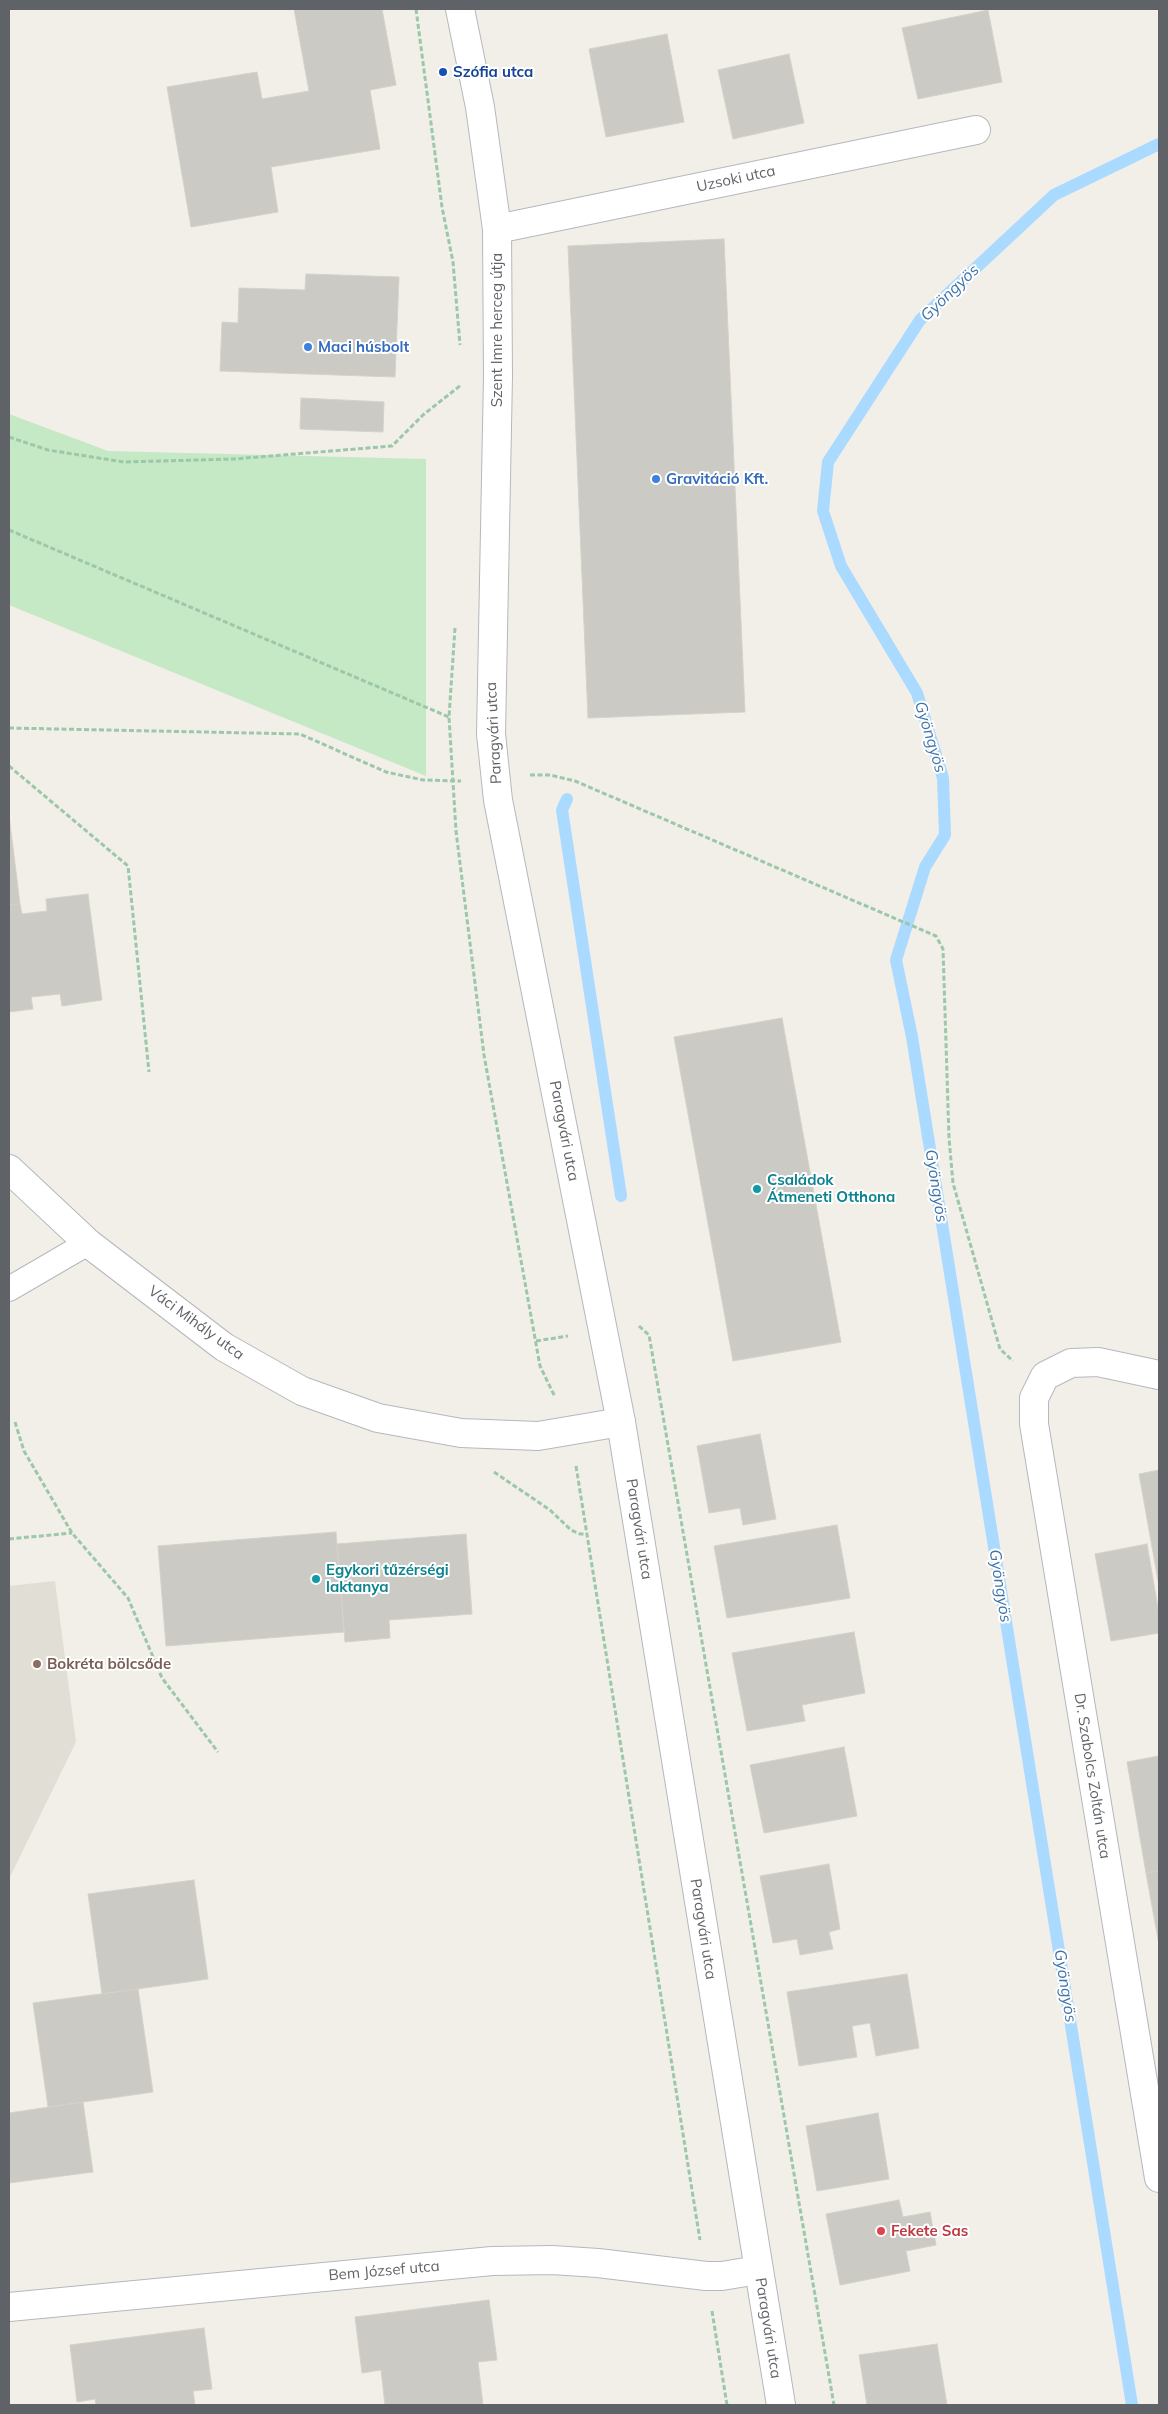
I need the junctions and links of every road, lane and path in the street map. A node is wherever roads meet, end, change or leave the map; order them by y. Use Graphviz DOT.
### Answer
graph roads {
  1 [pos="416,9"];
  2 [pos="460,9"];
  3 [pos="976,130"];
  4 [pos="497,229"];
  5 [pos="460,346"];
  6 [pos="463,393"];
  7 [pos="9,437"];
  8 [pos="9,530"];
  9 [pos="455,627"];
  10 [pos="492,655"];
  11 [pos="449,717"];
  12 [pos="9,728"];
  13 [pos="9,766"];
  14 [pos="526,775"];
  15 [pos="453,782"];
  16 [pos="149,1072"];
  17 [pos="9,1169"];
  18 [pos="88,1243"];
  19 [pos="9,1289"];
  20 [pos="649,1335"];
  21 [pos="560,1337"];
  22 [pos="536,1341"];
  23 [pos="1159,1375"];
  24 [pos="1045,1376"];
  25 [pos="548,1382"];
  26 [pos="15,1422"];
  27 [pos="622,1422"];
  28 [pos="526,1495"];
  29 [pos="583,1510"];
  30 [pos="72,1532"];
  31 [pos="587,1534"];
  32 [pos="9,1539"];
  33 [pos="218,1752"];
  34 [pos="1159,2173"];
  35 [pos="700,2241"];
  36 [pos="758,2270"];
  37 [pos="711,2302"];
  38 [pos="9,2307"];
  39 [pos="727,2405"];
  40 [pos="781,2405"];
  41 [pos="834,2405"];
  1 -- 5 [label="path"];
  2 -- 4 [label="street, Szent Imre herceg útja"];
  3 -- 4 [label="street, Uzsoki utca"];
  4 -- 10 [label="street, Szent Imre herceg útja"];
  6 -- 7 [label="path"];
  8 -- 11 [label="path"];
  9 -- 11 [label="path"];
  10 -- 27 [label="street, Paragvári utca"];
  11 -- 15 [label="path"];
  12 -- 15 [label="path"];
  13 -- 16 [label="path"];
  14 -- 24 [label="path"];
  15 -- 22 [label="path"];
  17 -- 18 [label="street, Váci Mihály utca"];
  18 -- 19 [label="lane"];
  18 -- 27 [label="street, Váci Mihály utca"];
  20 -- 41 [label="path"];
  21 -- 22 [label="path"];
  22 -- 25 [label="path"];
  23 -- 24 [label="street"];
  24 -- 34 [label="street, Dr. Szabolcs Zoltán utca"];
  26 -- 30 [label="path"];
  27 -- 36 [label="street, Paragvári utca"];
  28 -- 31 [label="path"];
  29 -- 31 [label="path"];
  30 -- 32 [label="path"];
  30 -- 33 [label="path"];
  31 -- 35 [label="path"];
  36 -- 38 [label="street, Bem József utca"];
  36 -- 40 [label="street, Paragvári utca"];
  37 -- 39 [label="path"];
}
